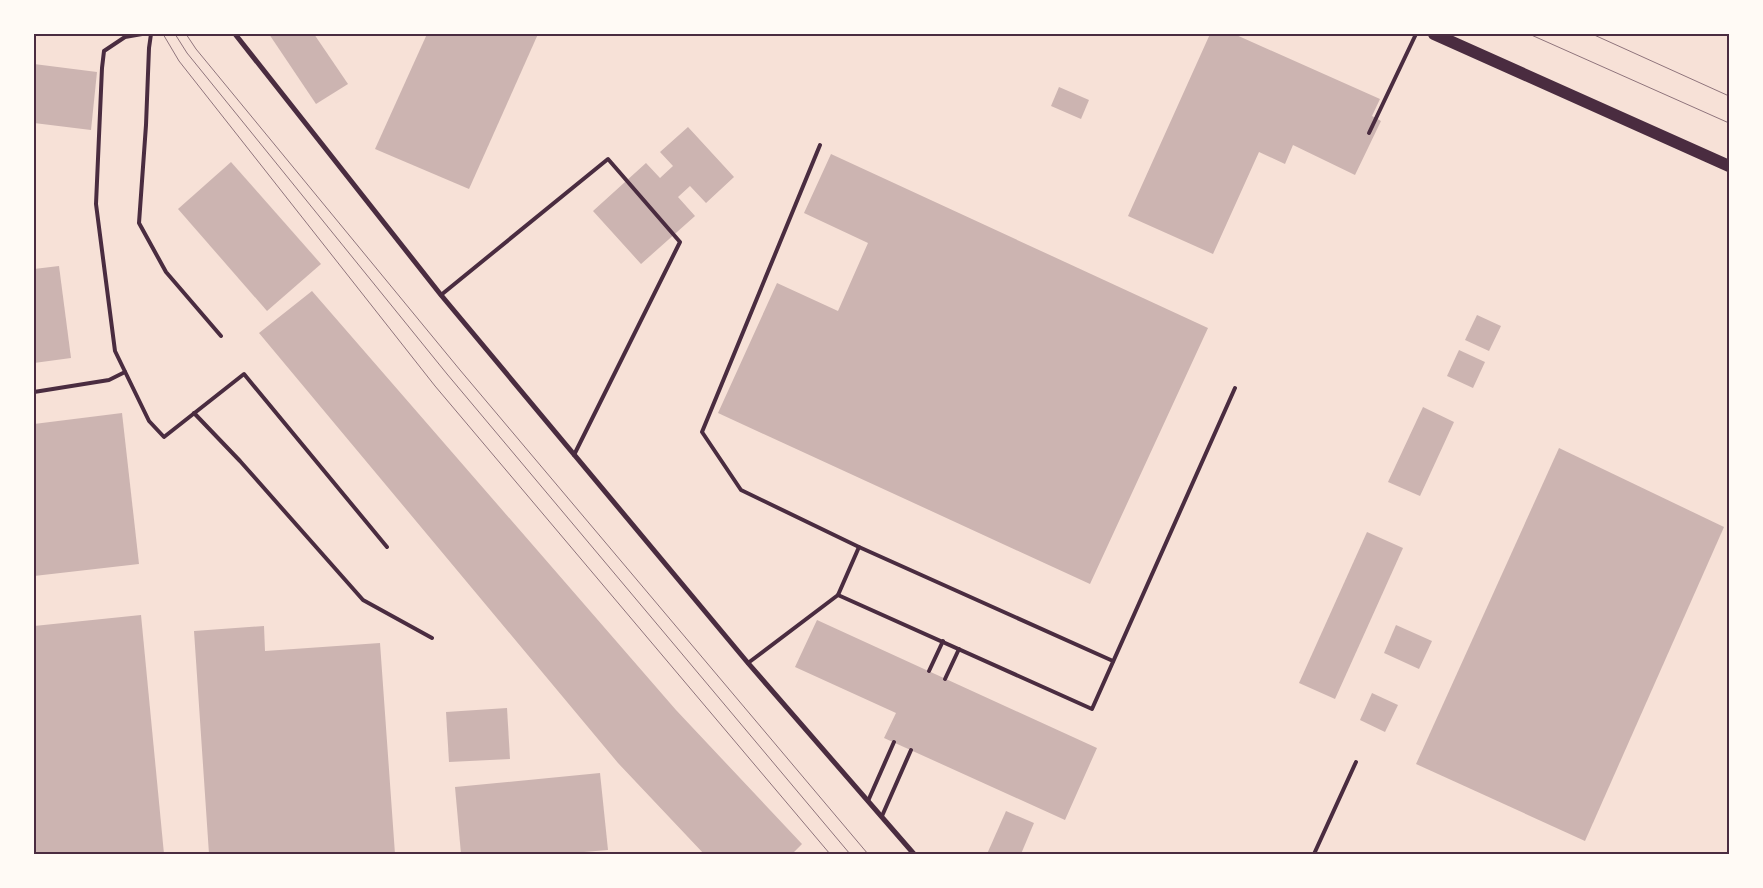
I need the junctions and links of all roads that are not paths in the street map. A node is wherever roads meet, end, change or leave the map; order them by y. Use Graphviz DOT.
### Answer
graph roads {
  1 [pos="142,34"];
  2 [pos="151,34"];
  3 [pos="235,34"];
  4 [pos="1416,34"];
  5 [pos="1434,34"];
  6 [pos="1369,133"];
  7 [pos="820,145"];
  8 [pos="1729,166"];
  9 [pos="441,295"];
  10 [pos="221,336"];
  11 [pos="125,372"];
  12 [pos="1235,388"];
  13 [pos="34,392"];
  14 [pos="194,413"];
  15 [pos="574,455"];
  16 [pos="859,546"];
  17 [pos="387,547"];
  18 [pos="838,595"];
  19 [pos="432,638"];
  20 [pos="943,641"];
  21 [pos="959,649"];
  22 [pos="1113,661"];
  23 [pos="748,663"];
  24 [pos="929,671"];
  25 [pos="945,679"];
  26 [pos="894,742"];
  27 [pos="911,750"];
  28 [pos="1356,762"];
  29 [pos="868,801"];
  30 [pos="882,816"];
  31 [pos="914,854"];
  32 [pos="1314,854"];
  1 -- 11 [label="lane"];
  2 -- 10 [label="lane"];
  3 -- 9 [label="street"];
  4 -- 6 [label="lane"];
  5 -- 8 [label="main road"];
  7 -- 16 [label="lane"];
  9 -- 15 [label="street"];
  9 -- 15 [label="lane"];
  11 -- 13 [label="lane"];
  11 -- 14 [label="lane"];
  12 -- 22 [label="lane"];
  14 -- 17 [label="lane"];
  14 -- 19 [label="lane"];
  15 -- 23 [label="street"];
  16 -- 18 [label="lane"];
  16 -- 22 [label="lane"];
  18 -- 20 [label="lane"];
  18 -- 23 [label="lane"];
  20 -- 21 [label="lane"];
  20 -- 24 [label="lane"];
  21 -- 22 [label="lane"];
  21 -- 25 [label="lane"];
  23 -- 29 [label="street"];
  26 -- 29 [label="lane"];
  27 -- 30 [label="lane"];
  28 -- 32 [label="lane"];
  29 -- 30 [label="street"];
  30 -- 31 [label="street"];
}
